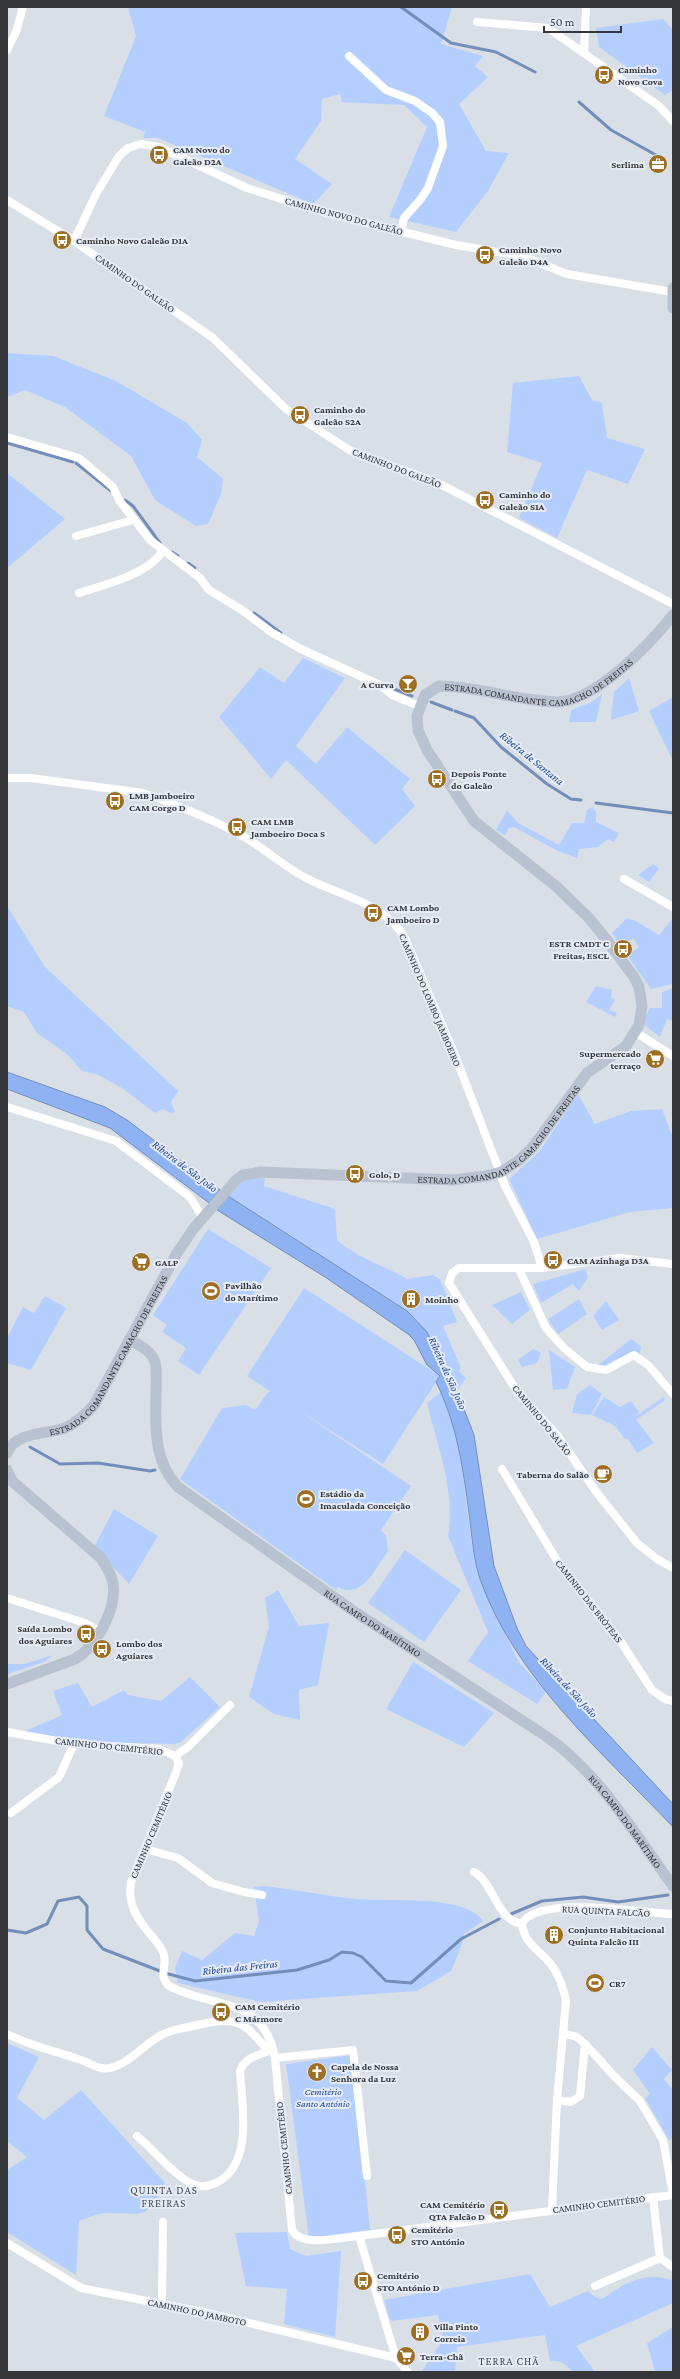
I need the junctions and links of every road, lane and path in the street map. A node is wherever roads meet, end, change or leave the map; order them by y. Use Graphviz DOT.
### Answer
graph roads {
  1 [pos="24,7"];
  2 [pos="586,7"];
  3 [pos="477,22"];
  4 [pos="7,50"];
  5 [pos="584,53"];
  6 [pos="349,56"];
  7 [pos="673,121"];
  8 [pos="7,200"];
  9 [pos="401,232"];
  10 [pos="74,241"];
  11 [pos="673,290"];
  12 [pos="673,308"];
  13 [pos="7,437"];
  14 [pos="133,520"];
  15 [pos="76,536"];
  16 [pos="162,552"];
  17 [pos="79,593"];
  18 [pos="673,604"];
  19 [pos="673,615"];
  20 [pos="419,706"];
  21 [pos="7,778"];
  22 [pos="624,879"];
  23 [pos="673,907"];
  24 [pos="635,1032"];
  25 [pos="673,1056"];
  26 [pos="7,1108"];
  27 [pos="501,1172"];
  28 [pos="203,1218"];
  29 [pos="673,1264"];
  30 [pos="542,1268"];
  31 [pos="519,1269"];
  32 [pos="129,1340"];
  33 [pos="673,1394"];
  34 [pos="7,1453"];
  35 [pos="502,1469"];
  36 [pos="7,1470"];
  37 [pos="673,1568"];
  38 [pos="7,1598"];
  39 [pos="100,1631"];
  40 [pos="7,1684"];
  41 [pos="673,1702"];
  42 [pos="230,1705"];
  43 [pos="7,1732"];
  44 [pos="74,1744"];
  45 [pos="175,1756"];
  46 [pos="178,1766"];
  47 [pos="11,1813"];
  48 [pos="145,1849"];
  49 [pos="474,1872"];
  50 [pos="673,1886"];
  51 [pos="262,1895"];
  52 [pos="673,1914"];
  53 [pos="522,1924"];
  54 [pos="564,2033"];
  55 [pos="7,2034"];
  56 [pos="585,2044"];
  57 [pos="272,2053"];
  58 [pos="558,2100"];
  59 [pos="137,2136"];
  60 [pos="367,2176"];
  61 [pos="673,2194"];
  62 [pos="653,2197"];
  63 [pos="552,2210"];
  64 [pos="163,2222"];
  65 [pos="359,2236"];
  66 [pos="7,2243"];
  67 [pos="660,2258"];
  68 [pos="673,2267"];
  69 [pos="595,2286"];
  70 [pos="162,2304"];
  71 [pos="396,2358"];
  72 [pos="408,2372"];
  1 -- 4 [label="street"];
  2 -- 5 [label="street"];
  3 -- 5 [label="street"];
  5 -- 7 [label="street"];
  6 -- 9 [label="street"];
  8 -- 10 [label="street, CAMINHO DO GALEÃO"];
  9 -- 10 [label="street, CAMINHO NOVO DO GALEÃO"];
  9 -- 11 [label="street, CAMINHO NOVO DO GALEÃO"];
  10 -- 18 [label="street, CAMINHO DO GALEÃO"];
  11 -- 12 [label="main road"];
  13 -- 14 [label="street"];
  14 -- 15 [label="street"];
  14 -- 16 [label="street"];
  16 -- 17 [label="street"];
  16 -- 20 [label="street"];
  19 -- 20 [label="main road, ESTRADA COMANDANTE CAMACHO DE FREITAS"];
  20 -- 24 [label="main road, ESTRADA COMANDANTE CAMACHO DE FREITAS"];
  21 -- 27 [label="street, CAMINHO DO LOMBO JAMBOEIRO"];
  22 -- 23 [label="street"];
  24 -- 25 [label="street"];
  24 -- 27 [label="main road, ESTRADA COMANDANTE CAMACHO DE FREITAS"];
  26 -- 28 [label="street"];
  27 -- 28 [label="main road, ESTRADA COMANDANTE CAMACHO DE FREITAS"];
  27 -- 30 [label="street, CAMINHO DO LOMBO JAMBOEIRO"];
  28 -- 32 [label="main road, ESTRADA COMANDANTE CAMACHO DE FREITAS"];
  29 -- 30 [label="street, CAMINHO DO SALÃO"];
  30 -- 31 [label="street, CAMINHO DO SALÃO"];
  31 -- 33 [label="street"];
  31 -- 37 [label="street, CAMINHO DO SALÃO"];
  32 -- 34 [label="main road, ESTRADA COMANDANTE CAMACHO DE FREITAS"];
  32 -- 50 [label="main road, RUA CAMPO DO MARÍTIMO"];
  35 -- 41 [label="street, CAMINHO DAS BRÓTEAS"];
  36 -- 39 [label="main road"];
  38 -- 39 [label="street"];
  39 -- 40 [label="main road"];
  42 -- 45 [label="street"];
  43 -- 44 [label="street, CAMINHO DO CEMITÉRIO"];
  44 -- 45 [label="street, CAMINHO DO CEMITÉRIO"];
  44 -- 47 [label="street"];
  45 -- 46 [label="street, CAMINHO DO CEMITÉRIO"];
  46 -- 48 [label="street, CAMINHO CEMITÉRIO"];
  48 -- 51 [label="street"];
  48 -- 57 [label="street, CAMINHO CEMITÉRIO"];
  49 -- 53 [label="street"];
  52 -- 53 [label="street, RUA QUINTA FALCÃO"];
  53 -- 54 [label="street"];
  54 -- 56 [label="street"];
  54 -- 58 [label="street"];
  55 -- 57 [label="street"];
  56 -- 58 [label="street"];
  56 -- 61 [label="street"];
  57 -- 59 [label="street"];
  57 -- 60 [label="street"];
  57 -- 65 [label="street, CAMINHO CEMITÉRIO"];
  58 -- 63 [label="street"];
  61 -- 62 [label="street, CAMINHO CEMITÉRIO"];
  62 -- 63 [label="street, CAMINHO CEMITÉRIO"];
  62 -- 67 [label="street"];
  63 -- 65 [label="street, CAMINHO CEMITÉRIO"];
  64 -- 70 [label="street"];
  65 -- 71 [label="street"];
  66 -- 70 [label="street, CAMINHO DO JAMBOTO"];
  67 -- 68 [label="street"];
  67 -- 69 [label="street"];
  70 -- 71 [label="street, CAMINHO DO JAMBOTO"];
  71 -- 72 [label="street"];
}
